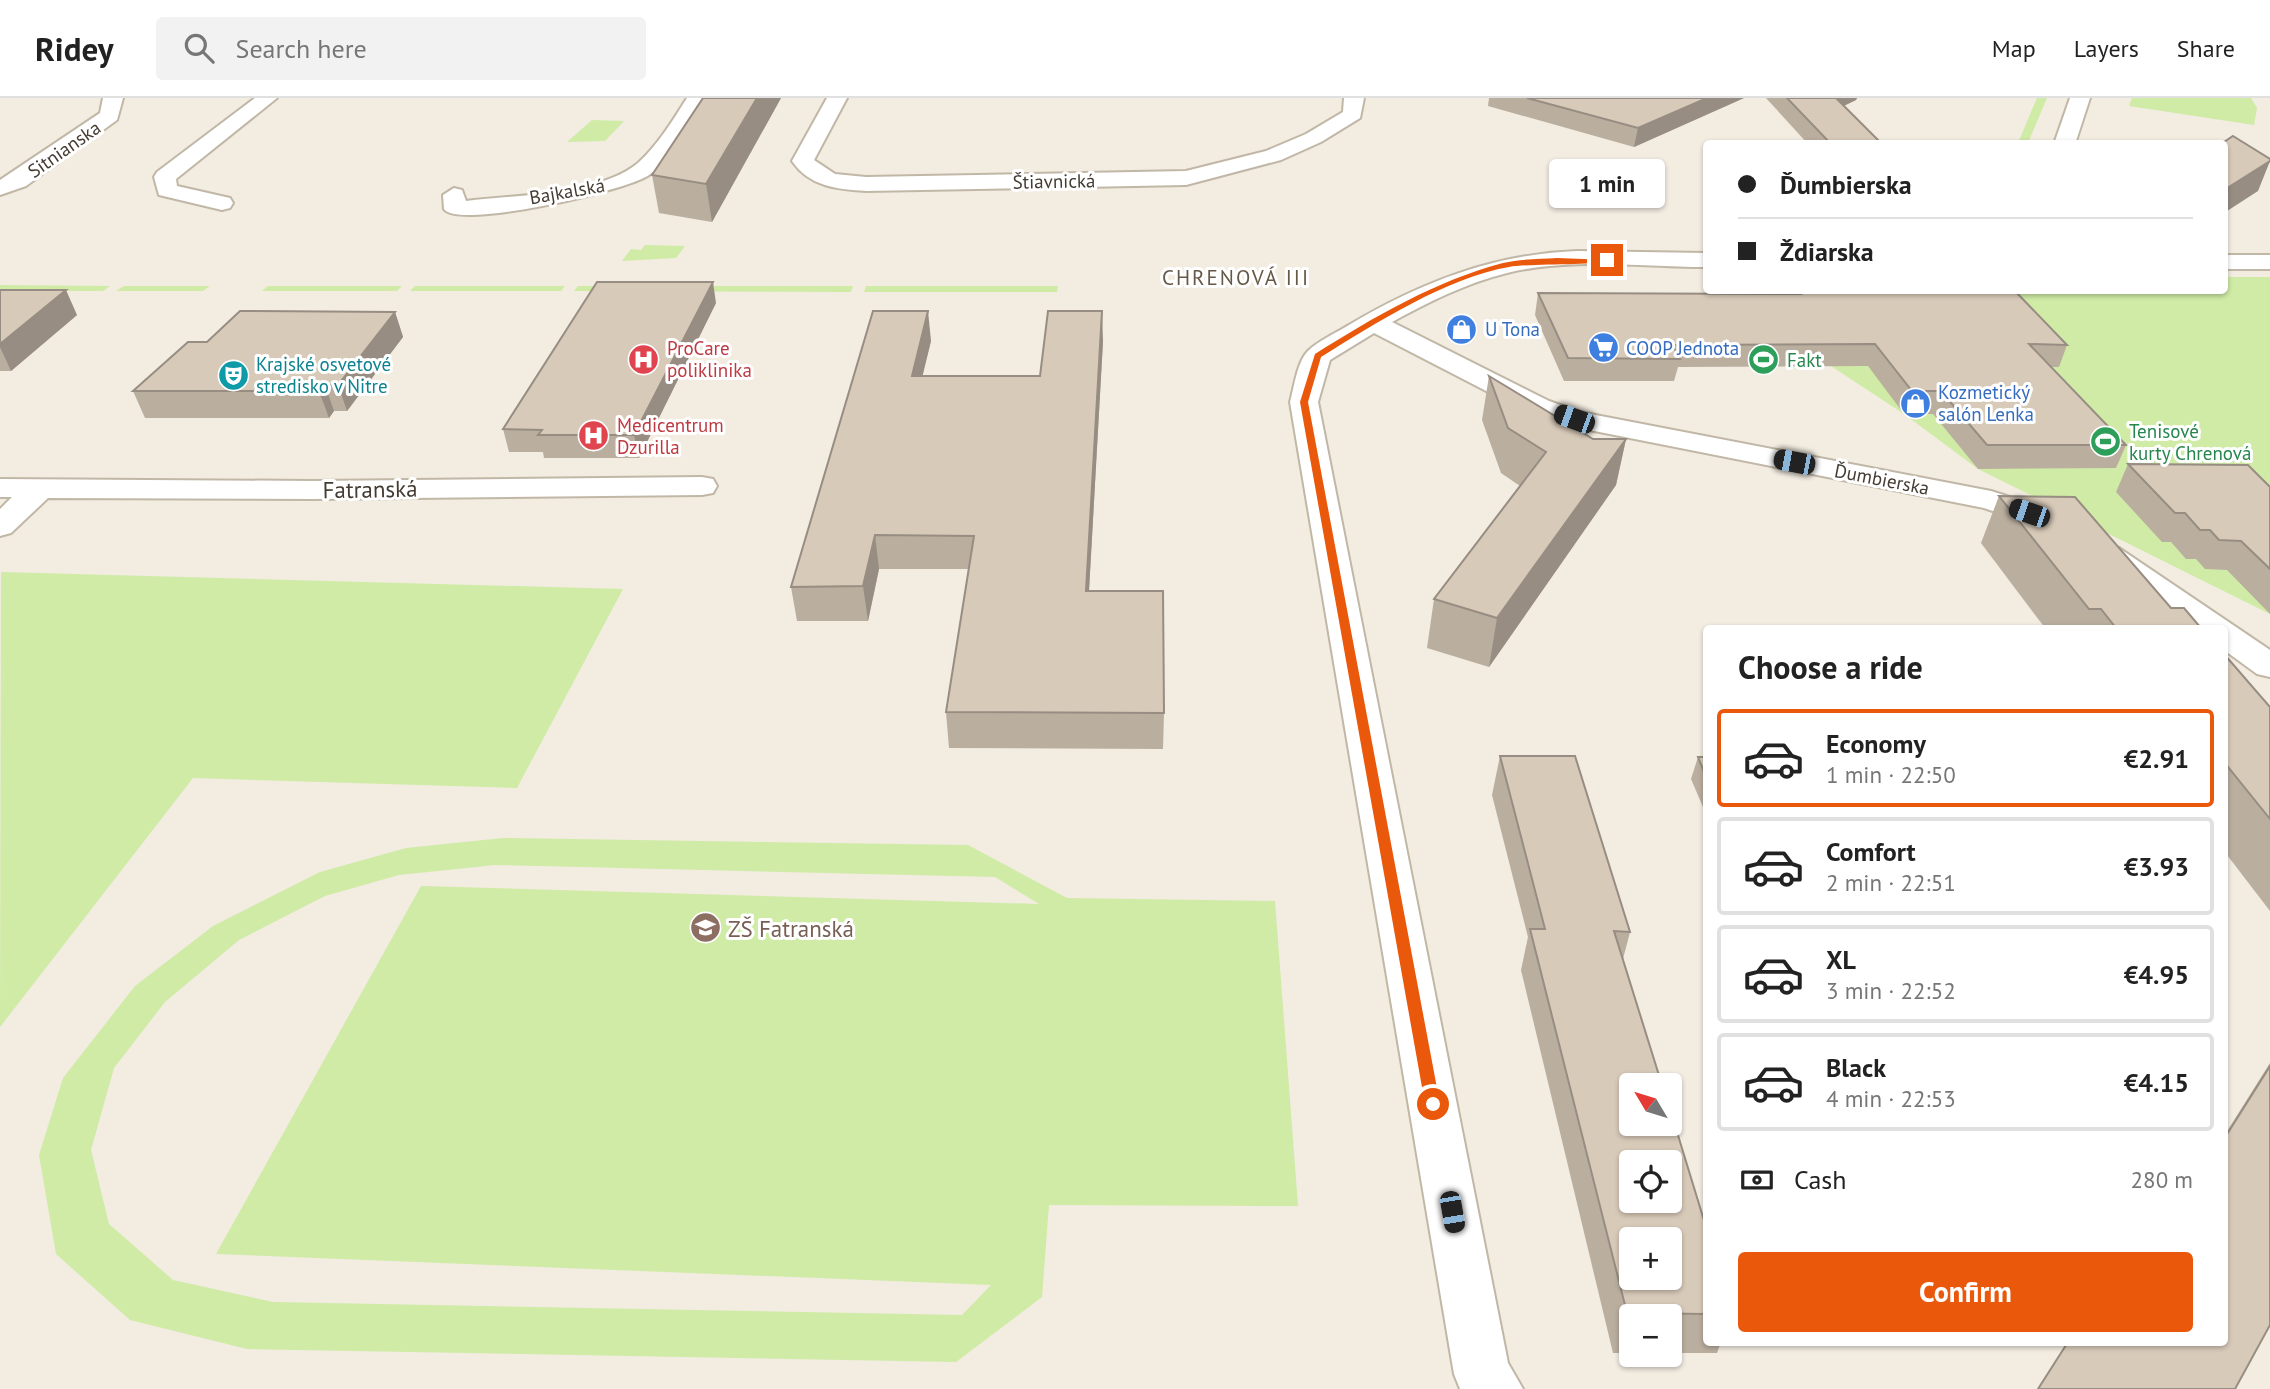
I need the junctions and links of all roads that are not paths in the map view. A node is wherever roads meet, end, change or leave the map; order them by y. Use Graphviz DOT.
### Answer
graph roads {
  1 [pos="113,98"];
  2 [pos="267,98"];
  3 [pos="696,98"];
  4 [pos="837,98"];
  5 [pos="1354,98"];
  6 [pos="2080,98"];
  7 [pos="2065,140"];
  8 [pos="0,188"];
  9 [pos="454,195"];
  10 [pos="222,203"];
  11 [pos="1703,260"];
  12 [pos="2228,262"];
  13 [pos="2270,262"];
  14 [pos="1372,322"];
  15 [pos="702,486"];
  16 [pos="0,488"];
  17 [pos="38,490"];
  18 [pos="0,526"];
  19 [pos="2210,625"];
  20 [pos="2228,637"];
  21 [pos="2270,666"];
  22 [pos="1481,1384"];
  1 -- 8 [label="street, Sitnianska"];
  2 -- 10 [label="street"];
  3 -- 9 [label="street, Bajkalská"];
  4 -- 5 [label="street, Štiavnická"];
  6 -- 7 [label="street"];
  11 -- 14 [label="street"];
  12 -- 13 [label="street"];
  14 -- 19 [label="street, Ďumbierska"];
  14 -- 22 [label="street"];
  15 -- 17 [label="street, Fatranská"];
  16 -- 17 [label="street, Fatranská"];
  17 -- 18 [label="street"];
  20 -- 21 [label="street"];
}
